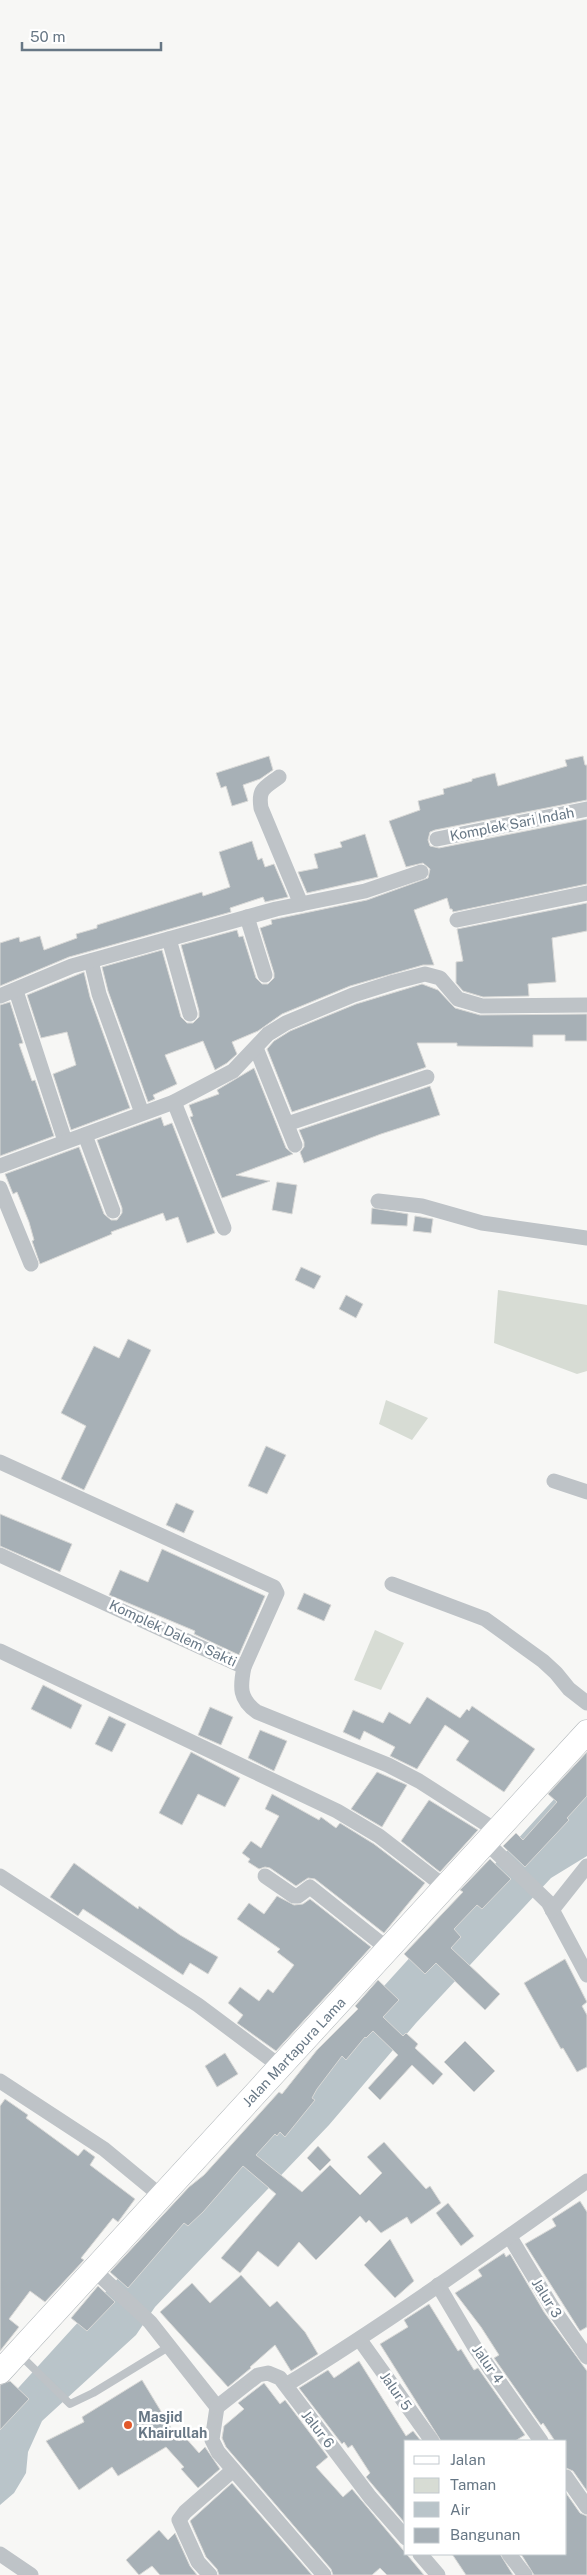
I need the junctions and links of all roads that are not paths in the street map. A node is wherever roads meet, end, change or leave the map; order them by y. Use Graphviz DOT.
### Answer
graph roads {
  1 [pos="279,777"];
  2 [pos="587,808"];
  3 [pos="437,839"];
  4 [pos="421,872"];
  5 [pos="587,893"];
  6 [pos="301,904"];
  7 [pos="247,917"];
  8 [pos="457,920"];
  9 [pos="169,939"];
  10 [pos="91,961"];
  11 [pos="265,975"];
  12 [pos="16,991"];
  13 [pos="0,996"];
  14 [pos="587,1005"];
  15 [pos="190,1014"];
  16 [pos="256,1048"];
  17 [pos="427,1077"];
  18 [pos="174,1102"];
  19 [pos="142,1113"];
  20 [pos="288,1124"];
  21 [pos="85,1135"];
  22 [pos="65,1142"];
  23 [pos="295,1145"];
  24 [pos="0,1166"];
  25 [pos="0,1188"];
  26 [pos="378,1201"];
  27 [pos="113,1211"];
  28 [pos="224,1228"];
  29 [pos="587,1238"];
  30 [pos="31,1264"];
  31 [pos="0,1462"];
  32 [pos="554,1481"];
  33 [pos="587,1492"];
  34 [pos="0,1555"];
  35 [pos="392,1584"];
  36 [pos="0,1651"];
  37 [pos="244,1667"];
  38 [pos="587,1703"];
  39 [pos="587,1732"];
  40 [pos="493,1842"];
  41 [pos="587,1866"];
  42 [pos="0,1876"];
  43 [pos="265,1876"];
  44 [pos="445,1887"];
  45 [pos="550,1906"];
  46 [pos="388,1949"];
  47 [pos="586,1971"];
  48 [pos="281,2067"];
  49 [pos="2,2085"];
  50 [pos="585,2188"];
  51 [pos="161,2196"];
  52 [pos="510,2237"];
  53 [pos="101,2276"];
  54 [pos="438,2286"];
  55 [pos="360,2340"];
  56 [pos="170,2346"];
  57 [pos="587,2357"];
  58 [pos="25,2360"];
  59 [pos="0,2372"];
  60 [pos="286,2385"];
  61 [pos="217,2408"];
  62 [pos="431,2440"];
  63 [pos="540,2440"];
  64 [pos="232,2471"];
  65 [pos="567,2478"];
  66 [pos="587,2507"];
  67 [pos="404,2536"];
  68 [pos="0,2554"];
  69 [pos="421,2555"];
  70 [pos="510,2555"];
  71 [pos="31,2575"];
  72 [pos="210,2575"];
  73 [pos="324,2575"];
  74 [pos="438,2575"];
  75 [pos="525,2575"];
  1 -- 6 [label="street"];
  2 -- 3 [label="street, Komplek Sari Indah"];
  4 -- 6 [label="street"];
  5 -- 8 [label="street"];
  6 -- 7 [label="street"];
  7 -- 9 [label="street"];
  7 -- 11 [label="street"];
  9 -- 10 [label="street"];
  9 -- 15 [label="street"];
  10 -- 12 [label="street"];
  10 -- 19 [label="street"];
  12 -- 13 [label="street"];
  12 -- 22 [label="street"];
  14 -- 16 [label="street"];
  16 -- 18 [label="street"];
  16 -- 20 [label="street"];
  17 -- 20 [label="street"];
  18 -- 19 [label="street"];
  18 -- 28 [label="street"];
  19 -- 21 [label="street"];
  20 -- 23 [label="street"];
  21 -- 22 [label="street"];
  21 -- 27 [label="street"];
  22 -- 24 [label="street"];
  25 -- 30 [label="street"];
  26 -- 29 [label="street"];
  31 -- 37 [label="street"];
  32 -- 33 [label="street"];
  34 -- 37 [label="street, Komplek Dalem Sakti"];
  35 -- 38 [label="street"];
  36 -- 44 [label="street"];
  37 -- 40 [label="street, Komplek Dalem Sakti"];
  39 -- 40 [label="main road, Jalan Martapura Lama"];
  40 -- 44 [label="main road, Jalan Martapura Lama"];
  40 -- 45 [label="street"];
  41 -- 45 [label="street"];
  42 -- 48 [label="street"];
  43 -- 46 [label="street"];
  44 -- 46 [label="main road, Jalan Martapura Lama"];
  45 -- 47 [label="street"];
  46 -- 48 [label="main road, Jalan Martapura Lama"];
  48 -- 51 [label="main road, Jalan Martapura Lama"];
  49 -- 51 [label="street"];
  50 -- 52 [label="street"];
  51 -- 53 [label="main road, Jalan Martapura Lama"];
  52 -- 54 [label="street"];
  52 -- 57 [label="street, Jalur 3"];
  53 -- 56 [label="street"];
  53 -- 58 [label="main road, Jalan Martapura Lama"];
  54 -- 55 [label="street"];
  54 -- 63 [label="street, Jalur 4"];
  55 -- 60 [label="street"];
  55 -- 62 [label="street, Jalur 5"];
  56 -- 58 [label="lane"];
  56 -- 61 [label="street"];
  58 -- 59 [label="main road, Jalan Martapura Lama"];
  60 -- 61 [label="street, Jalur 6"];
  60 -- 67 [label="street, Jalur 6"];
  61 -- 64 [label="street"];
  64 -- 72 [label="street"];
  64 -- 73 [label="street"];
  65 -- 66 [label="street"];
  68 -- 71 [label="street"];
  69 -- 74 [label="street"];
  70 -- 75 [label="street"];
}
